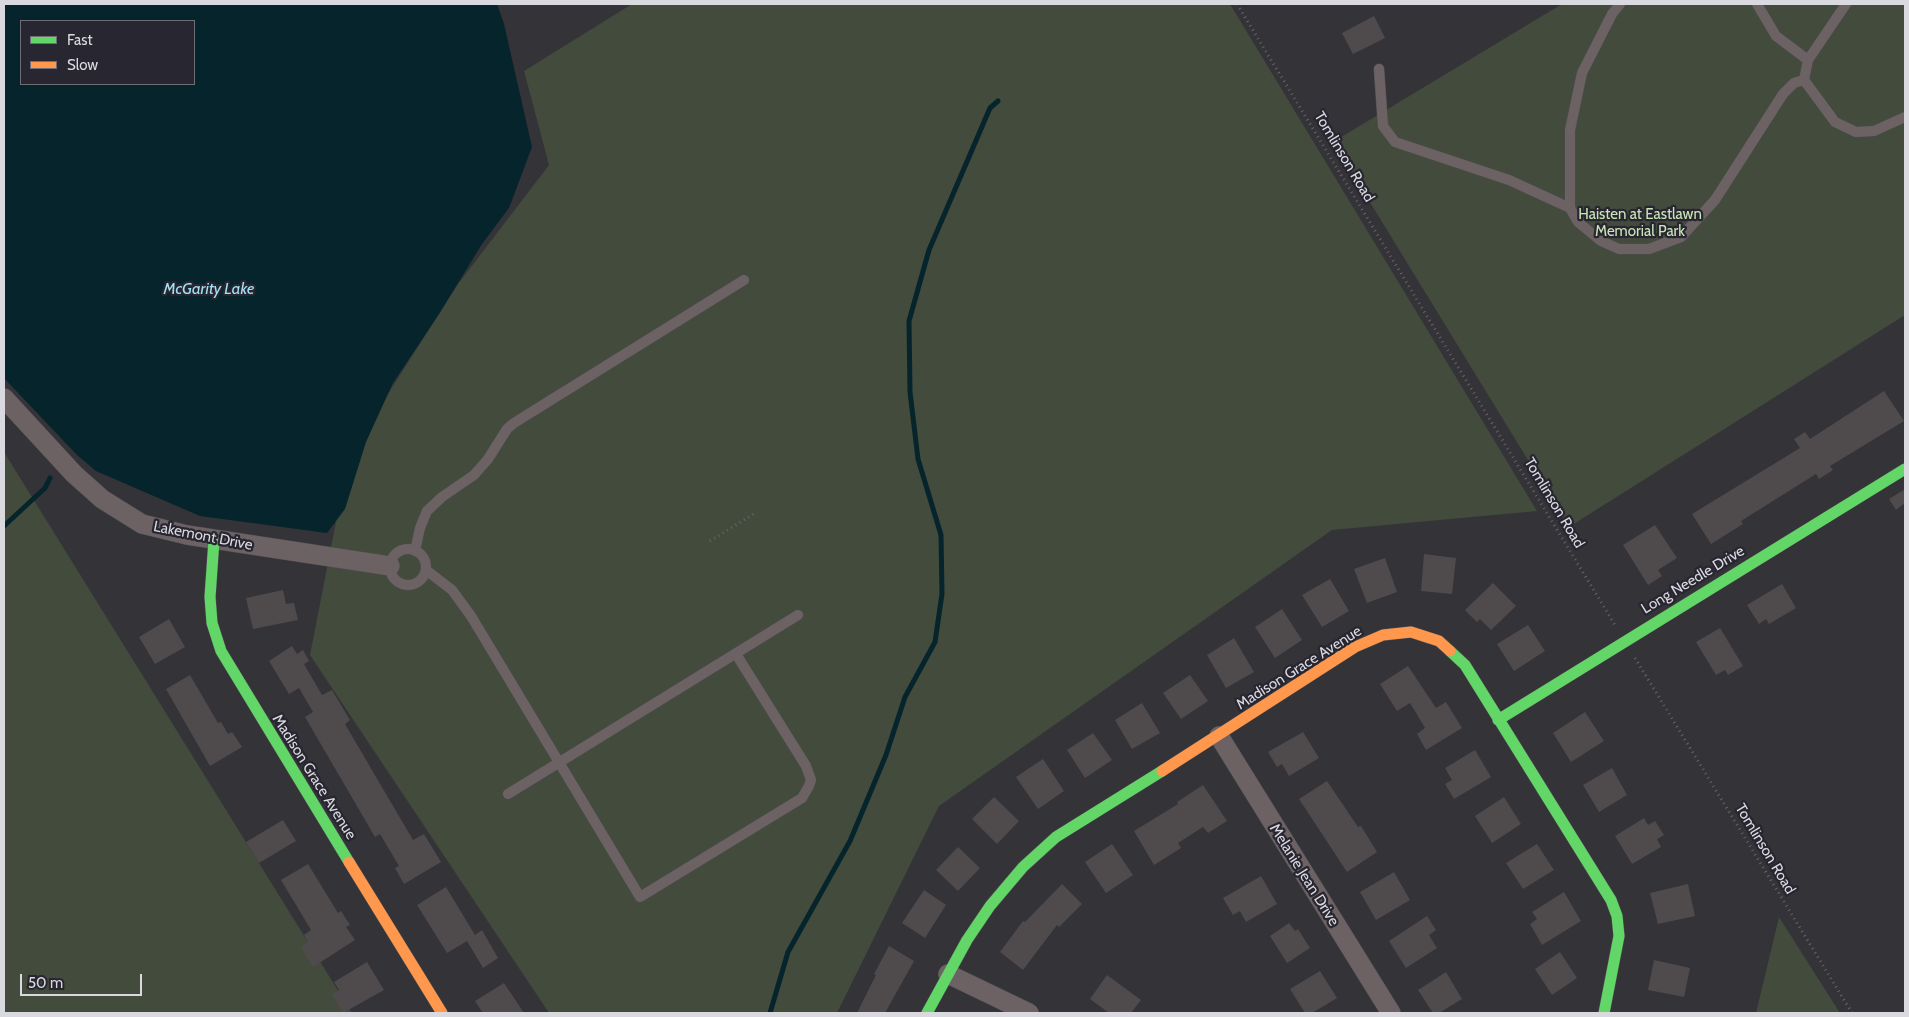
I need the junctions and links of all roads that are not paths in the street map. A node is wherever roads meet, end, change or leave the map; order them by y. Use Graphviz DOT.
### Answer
graph roads {
  1 [pos="1620,4"];
  2 [pos="1757,4"];
  3 [pos="1846,4"];
  4 [pos="1808,60"];
  5 [pos="1380,69"];
  6 [pos="1804,80"];
  7 [pos="1905,117"];
  8 [pos="1570,208"];
  9 [pos="744,280"];
  10 [pos="4,398"];
  11 [pos="1905,469"];
  12 [pos="214,540"];
  13 [pos="415,551"];
  14 [pos="390,566"];
  15 [pos="426,570"];
  16 [pos="798,615"];
  17 [pos="736,654"];
  18 [pos="1498,720"];
  19 [pos="1219,736"];
  20 [pos="559,762"];
  21 [pos="508,794"];
  22 [pos="948,974"];
  23 [pos="442,1013"];
  24 [pos="927,1013"];
  25 [pos="1029,1013"];
  26 [pos="1391,1013"];
  27 [pos="1604,1013"];
  1 -- 8 [label="lane"];
  2 -- 4 [label="lane"];
  3 -- 4 [label="lane"];
  4 -- 6 [label="lane"];
  5 -- 8 [label="lane"];
  6 -- 7 [label="lane"];
  6 -- 8 [label="lane"];
  9 -- 13 [label="lane"];
  10 -- 12 [label="street, Lakemont Drive"];
  11 -- 18 [label="street, Long Needle Drive"];
  12 -- 14 [label="street, Lakemont Drive"];
  12 -- 23 [label="street, Madison Grace Avenue"];
  13 -- 14 [label="lane"];
  13 -- 15 [label="lane"];
  14 -- 15 [label="lane"];
  15 -- 20 [label="lane"];
  16 -- 17 [label="lane"];
  17 -- 20 [label="lane"];
  17 -- 20 [label="lane"];
  18 -- 19 [label="street, Madison Grace Avenue"];
  18 -- 27 [label="street, Madison Grace Avenue"];
  19 -- 22 [label="street, Madison Grace Avenue"];
  19 -- 26 [label="street, Melanie Jean Drive"];
  20 -- 21 [label="lane"];
  22 -- 24 [label="street, Madison Grace Avenue"];
  22 -- 25 [label="street"];
}
